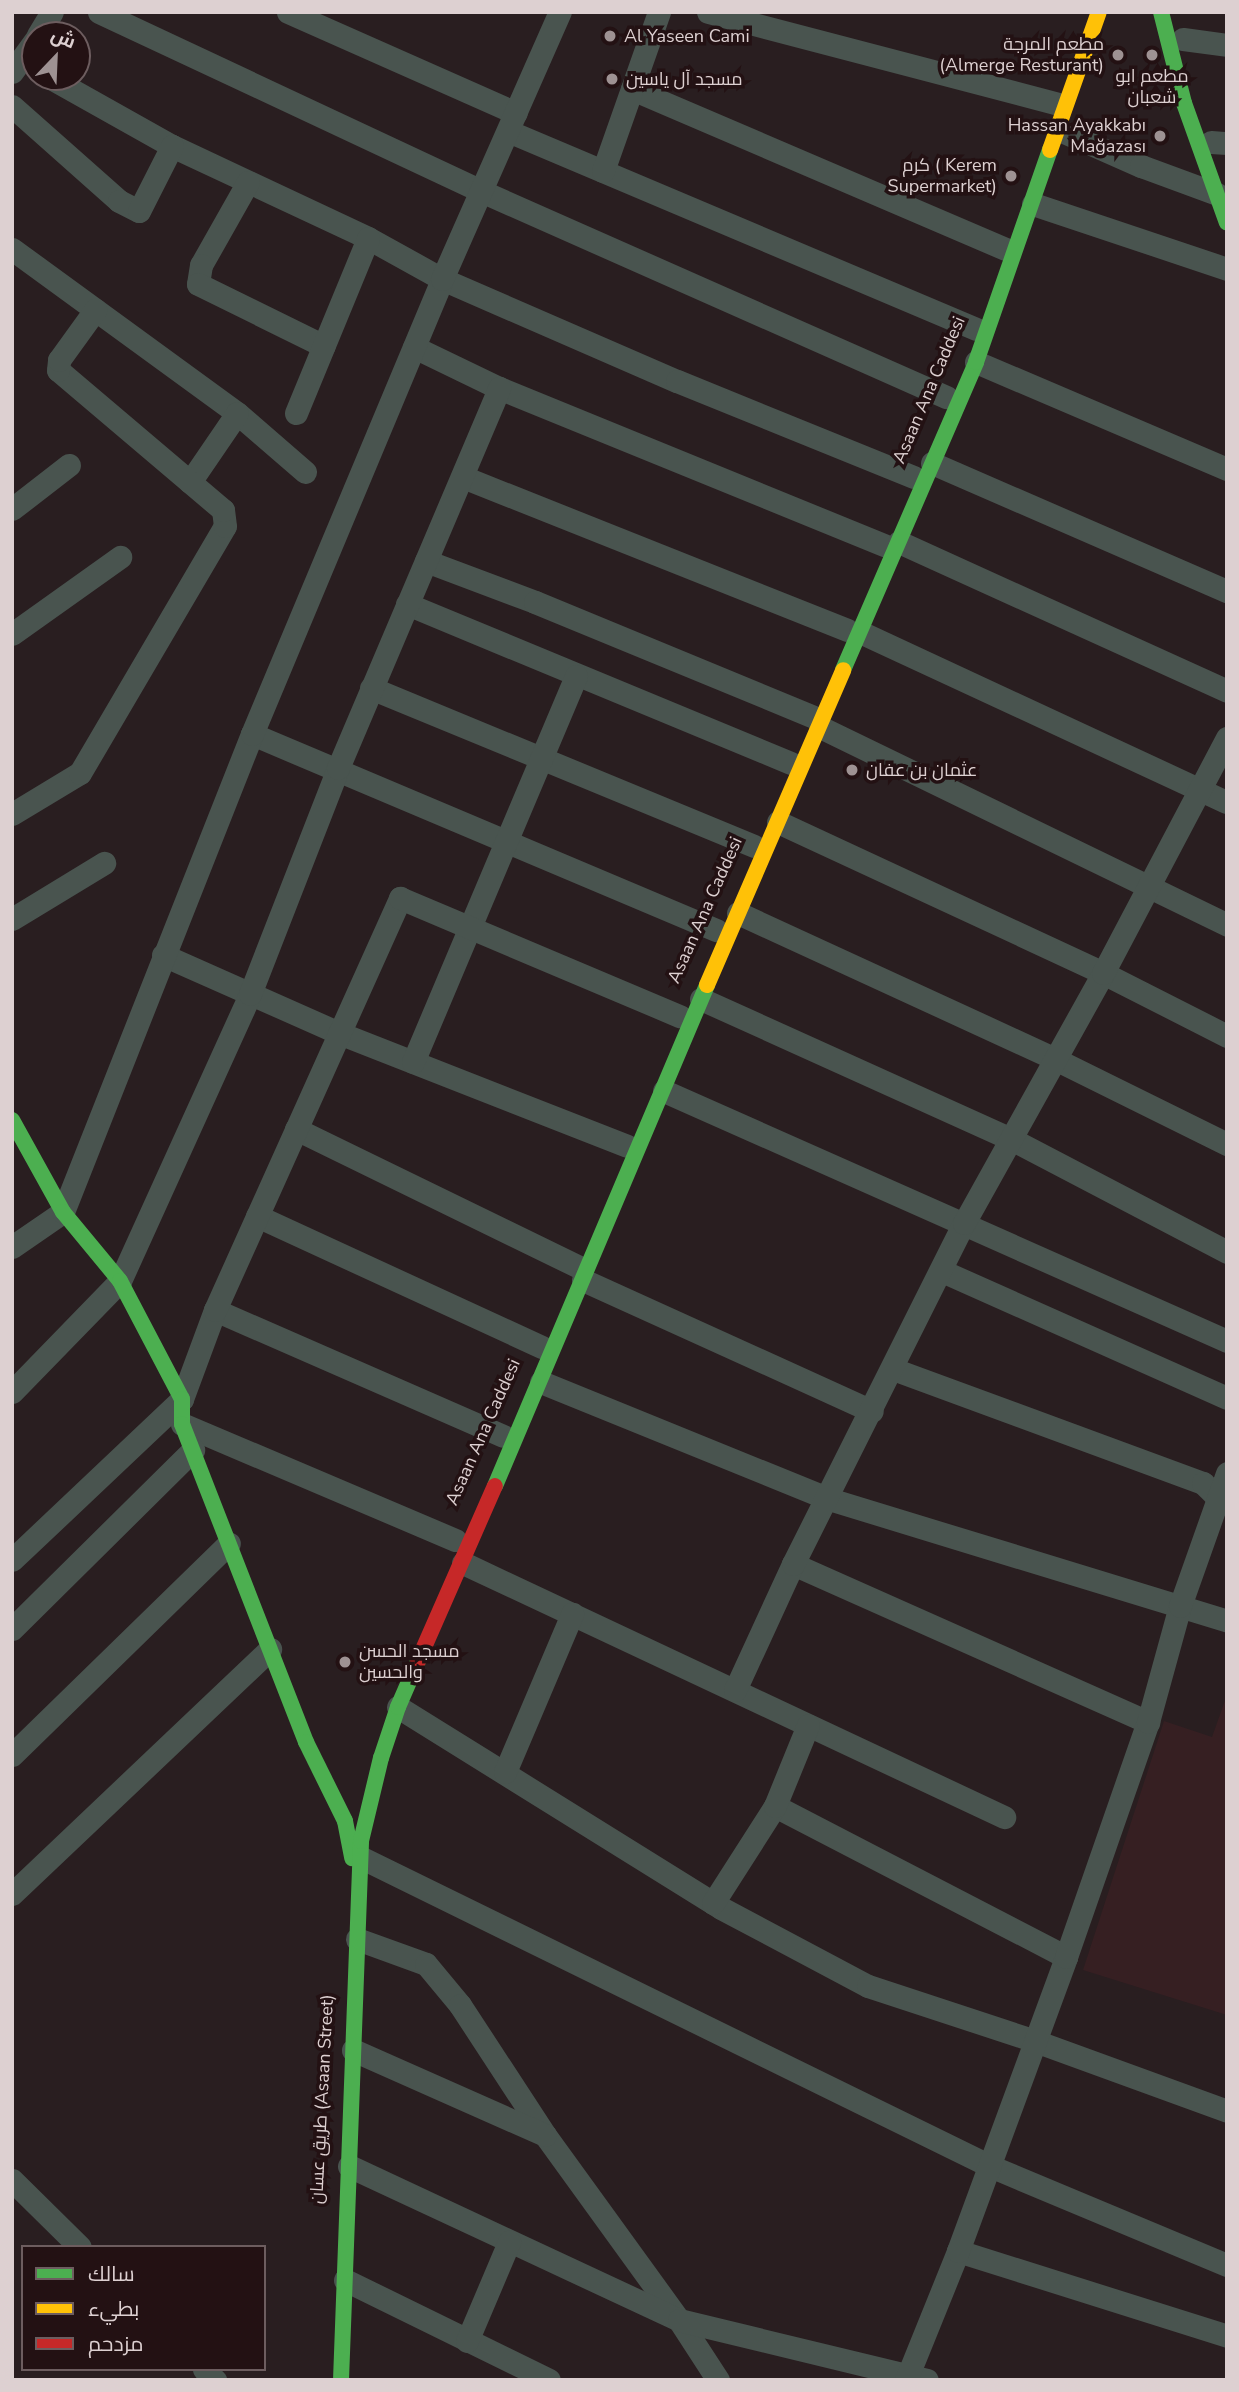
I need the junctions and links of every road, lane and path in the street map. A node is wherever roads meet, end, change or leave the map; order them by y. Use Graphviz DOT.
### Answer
graph roads {
  1 [pos="99,12"];
  2 [pos="288,12"];
  3 [pos="560,12"];
  4 [pos="659,12"];
  5 [pos="708,12"];
  6 [pos="1091,12"];
  7 [pos="1099,12"];
  8 [pos="1161,12"];
  9 [pos="1178,12"];
  10 [pos="1183,39"];
  11 [pos="1227,45"];
  12 [pos="632,89"];
  13 [pos="74,91"];
  14 [pos="1056,103"];
  15 [pos="12,106"];
  16 [pos="512,122"];
  17 [pos="1057,129"];
  18 [pos="1219,143"];
  19 [pos="172,146"];
  20 [pos="603,171"];
  21 [pos="248,182"];
  22 [pos="1222,189"];
  23 [pos="481,191"];
  24 [pos="1032,204"];
  25 [pos="1227,223"];
  26 [pos="368,238"];
  27 [pos="1005,249"];
  28 [pos="12,250"];
  29 [pos="1227,269"];
  30 [pos="442,279"];
  31 [pos="95,310"];
  32 [pos="976,329"];
  33 [pos="324,346"];
  34 [pos="414,347"];
  35 [pos="976,362"];
  36 [pos="499,388"];
  37 [pos="946,397"];
  38 [pos="237,413"];
  39 [pos="296,413"];
  40 [pos="69,465"];
  41 [pos="1227,469"];
  42 [pos="923,470"];
  43 [pos="305,472"];
  44 [pos="463,477"];
  45 [pos="190,482"];
  46 [pos="12,509"];
  47 [pos="891,543"];
  48 [pos="120,557"];
  49 [pos="426,561"];
  50 [pos="1227,591"];
  51 [pos="407,604"];
  52 [pos="854,631"];
  53 [pos="12,634"];
  54 [pos="576,676"];
  55 [pos="372,688"];
  56 [pos="1227,691"];
  57 [pos="816,722"];
  58 [pos="252,734"];
  59 [pos="1227,738"];
  60 [pos="541,757"];
  61 [pos="790,764"];
  62 [pos="338,768"];
  63 [pos="1201,790"];
  64 [pos="1227,802"];
  65 [pos="12,814"];
  66 [pos="778,822"];
  67 [pos="505,842"];
  68 [pos="754,846"];
  69 [pos="104,863"];
  70 [pos="1149,886"];
  71 [pos="738,912"];
  72 [pos="12,919"];
  73 [pos="1227,925"];
  74 [pos="470,927"];
  75 [pos="716,930"];
  76 [pos="163,956"];
  77 [pos="1102,973"];
  78 [pos="250,994"];
  79 [pos="701,999"];
  80 [pos="680,1016"];
  81 [pos="339,1033"];
  82 [pos="1227,1035"];
  83 [pos="1055,1059"];
  84 [pos="413,1062"];
  85 [pos="664,1091"];
  86 [pos="12,1120"];
  87 [pos="296,1129"];
  88 [pos="1011,1139"];
  89 [pos="1227,1144"];
  90 [pos="627,1146"];
  91 [pos="63,1212"];
  92 [pos="257,1216"];
  93 [pos="964,1223"];
  94 [pos="12,1247"];
  95 [pos="1227,1252"];
  96 [pos="942,1271"];
  97 [pos="580,1273"];
  98 [pos="121,1281"];
  99 [pos="215,1310"];
  100 [pos="1227,1341"];
  101 [pos="542,1347"];
  102 [pos="893,1369"];
  103 [pos="541,1382"];
  104 [pos="12,1392"];
  105 [pos="1227,1398"];
  106 [pos="182,1399"];
  107 [pos="873,1411"];
  108 [pos="183,1424"];
  109 [pos="502,1436"];
  110 [pos="193,1450"];
  111 [pos="1227,1473"];
  112 [pos="829,1499"];
  113 [pos="1223,1500"];
  114 [pos="455,1539"];
  115 [pos="229,1543"];
  116 [pos="12,1560"];
  117 [pos="463,1563"];
  118 [pos="793,1564"];
  119 [pos="1180,1606"];
  120 [pos="572,1614"];
  121 [pos="1227,1621"];
  122 [pos="12,1629"];
  123 [pos="270,1649"];
  124 [pos="735,1690"];
  125 [pos="398,1707"];
  126 [pos="1148,1721"];
  127 [pos="808,1725"];
  128 [pos="12,1755"];
  129 [pos="505,1772"];
  130 [pos="775,1806"];
  131 [pos="1004,1817"];
  132 [pos="345,1821"];
  133 [pos="360,1857"];
  134 [pos="12,1894"];
  135 [pos="713,1903"];
  136 [pos="357,1939"];
  137 [pos="1066,1957"];
  138 [pos="1035,2041"];
  139 [pos="353,2050"];
  140 [pos="1227,2111"];
  141 [pos="545,2135"];
  142 [pos="349,2166"];
  143 [pos="990,2166"];
  144 [pos="12,2180"];
  145 [pos="509,2242"];
  146 [pos="78,2245"];
  147 [pos="958,2251"];
  148 [pos="1227,2265"];
  149 [pos="345,2280"];
  150 [pos="679,2320"];
  151 [pos="1227,2336"];
  152 [pos="467,2341"];
  153 [pos="914,2378"];
  154 [pos="328,2380"];
  155 [pos="341,2380"];
  156 [pos="549,2380"];
  157 [pos="718,2380"];
  1 -- 23 [label="street"];
  2 -- 16 [label="street"];
  3 -- 16 [label="street"];
  4 -- 12 [label="street"];
  5 -- 14 [label="street"];
  6 -- 14 [label="street, Asaan Ana Caddesi"];
  7 -- 17 [label="street, Asaan Ana Caddesi"];
  8 -- 22 [label="street"];
  9 -- 10 [label="street"];
  10 -- 11 [label="street"];
  10 -- 18 [label="street"];
  12 -- 20 [label="street"];
  12 -- 27 [label="street"];
  13 -- 19 [label="street"];
  14 -- 27 [label="street, Asaan Ana Caddesi"];
  15 -- 19 [label="street"];
  16 -- 20 [label="street"];
  16 -- 23 [label="street"];
  17 -- 22 [label="street"];
  17 -- 24 [label="street, Asaan Ana Caddesi"];
  18 -- 22 [label="street"];
  19 -- 21 [label="street"];
  20 -- 32 [label="street"];
  21 -- 26 [label="street"];
  21 -- 33 [label="street"];
  22 -- 25 [label="street"];
  23 -- 30 [label="street"];
  23 -- 37 [label="street"];
  24 -- 29 [label="street"];
  24 -- 35 [label="street, Asaan Ana Caddesi"];
  26 -- 30 [label="street"];
  26 -- 33 [label="street"];
  27 -- 32 [label="street, Asaan Ana Caddesi"];
  28 -- 31 [label="street"];
  30 -- 34 [label="street"];
  30 -- 42 [label="street"];
  31 -- 38 [label="street"];
  31 -- 45 [label="street"];
  32 -- 37 [label="street, Asaan Ana Caddesi"];
  33 -- 39 [label="street"];
  34 -- 36 [label="street"];
  34 -- 58 [label="street"];
  35 -- 41 [label="street"];
  35 -- 42 [label="street, Asaan Ana Caddesi"];
  36 -- 44 [label="street"];
  36 -- 47 [label="street"];
  37 -- 42 [label="street, Asaan Ana Caddesi"];
  38 -- 43 [label="street"];
  38 -- 45 [label="street"];
  40 -- 46 [label="street"];
  42 -- 47 [label="street, Asaan Ana Caddesi"];
  42 -- 47 [label="street, Asaan Ana Caddesi"];
  42 -- 50 [label="street"];
  44 -- 49 [label="street"];
  44 -- 52 [label="street"];
  45 -- 65 [label="street"];
  47 -- 52 [label="street, Asaan Ana Caddesi"];
  47 -- 56 [label="street"];
  48 -- 53 [label="street"];
  49 -- 51 [label="street"];
  49 -- 57 [label="street"];
  51 -- 54 [label="street"];
  51 -- 55 [label="street"];
  52 -- 57 [label="street, Asaan Ana Caddesi"];
  52 -- 63 [label="street"];
  54 -- 60 [label="street"];
  54 -- 61 [label="street"];
  55 -- 60 [label="street"];
  55 -- 62 [label="street"];
  57 -- 61 [label="street, Asaan Ana Caddesi"];
  57 -- 66 [label="street, Asaan Ana Caddesi"];
  57 -- 70 [label="street"];
  58 -- 62 [label="street"];
  58 -- 76 [label="street"];
  59 -- 63 [label="street"];
  60 -- 67 [label="street"];
  60 -- 68 [label="street"];
  61 -- 68 [label="street, Asaan Ana Caddesi"];
  62 -- 67 [label="street"];
  62 -- 78 [label="street"];
  63 -- 64 [label="street"];
  63 -- 70 [label="street"];
  66 -- 71 [label="street, Asaan Ana Caddesi"];
  66 -- 77 [label="street"];
  67 -- 74 [label="street"];
  67 -- 75 [label="street"];
  68 -- 75 [label="street, Asaan Ana Caddesi"];
  69 -- 72 [label="street"];
  70 -- 73 [label="street"];
  70 -- 77 [label="street"];
  71 -- 79 [label="street, Asaan Ana Caddesi"];
  71 -- 83 [label="street"];
  74 -- 80 [label="street"];
  74 -- 81 [label="street"];
  74 -- 84 [label="street"];
  75 -- 80 [label="street, Asaan Ana Caddesi"];
  76 -- 78 [label="street"];
  76 -- 91 [label="street"];
  77 -- 82 [label="street"];
  77 -- 83 [label="street"];
  78 -- 81 [label="street"];
  78 -- 98 [label="street"];
  79 -- 85 [label="street, Asaan Ana Caddesi"];
  79 -- 88 [label="street"];
  80 -- 90 [label="street, Asaan Ana Caddesi"];
  81 -- 84 [label="street"];
  81 -- 87 [label="street"];
  83 -- 88 [label="street"];
  83 -- 89 [label="street"];
  84 -- 90 [label="street"];
  85 -- 93 [label="street"];
  85 -- 97 [label="street, Asaan Ana Caddesi"];
  86 -- 91 [label="street"];
  87 -- 92 [label="street"];
  87 -- 97 [label="street"];
  88 -- 93 [label="street"];
  88 -- 95 [label="street"];
  90 -- 97 [label="street, Asaan Ana Caddesi"];
  91 -- 94 [label="street"];
  91 -- 98 [label="street"];
  92 -- 99 [label="street"];
  92 -- 101 [label="street"];
  93 -- 96 [label="street"];
  93 -- 100 [label="street"];
  96 -- 102 [label="street"];
  96 -- 105 [label="street"];
  97 -- 101 [label="street, Asaan Ana Caddesi"];
  97 -- 103 [label="street, Asaan Ana Caddesi"];
  97 -- 107 [label="street"];
  98 -- 104 [label="street"];
  98 -- 106 [label="street"];
  99 -- 106 [label="street"];
  99 -- 109 [label="street"];
  101 -- 109 [label="street, Asaan Ana Caddesi"];
  102 -- 107 [label="street"];
  102 -- 113 [label="street"];
  103 -- 112 [label="street"];
  103 -- 117 [label="street, Asaan Ana Caddesi"];
  106 -- 108 [label="street, طريق عسان (Asaan Street)"];
  106 -- 116 [label="street"];
  107 -- 112 [label="street"];
  108 -- 110 [label="street, طريق عسان (Asaan Street)"];
  108 -- 114 [label="street"];
  109 -- 114 [label="street, Asaan Ana Caddesi"];
  110 -- 115 [label="street, طريق عسان (Asaan Street)"];
  110 -- 122 [label="street"];
  111 -- 113 [label="street"];
  112 -- 118 [label="street"];
  112 -- 119 [label="street"];
  113 -- 119 [label="street"];
  114 -- 132 [label="street, Asaan Ana Caddesi"];
  115 -- 123 [label="street, طريق عسان (Asaan Street)"];
  115 -- 128 [label="street"];
  117 -- 120 [label="street"];
  117 -- 125 [label="street, Asaan Ana Caddesi"];
  118 -- 124 [label="street"];
  118 -- 126 [label="street"];
  119 -- 121 [label="street"];
  119 -- 126 [label="street"];
  120 -- 124 [label="street"];
  120 -- 129 [label="street"];
  123 -- 132 [label="street, طريق عسان (Asaan Street)"];
  123 -- 134 [label="street"];
  124 -- 127 [label="street"];
  125 -- 129 [label="street"];
  125 -- 133 [label="street, Asaan Ana Caddesi"];
  126 -- 137 [label="street"];
  127 -- 130 [label="street"];
  127 -- 131 [label="street"];
  129 -- 135 [label="street"];
  130 -- 135 [label="street"];
  130 -- 137 [label="street"];
  132 -- 154 [label="street, طريق عسان (Asaan Street)"];
  133 -- 136 [label="street, Asaan Ana Caddesi"];
  133 -- 143 [label="street"];
  135 -- 138 [label="street"];
  136 -- 139 [label="street, Asaan Ana Caddesi"];
  136 -- 141 [label="street"];
  137 -- 138 [label="street"];
  138 -- 140 [label="street"];
  138 -- 143 [label="street"];
  139 -- 141 [label="street"];
  139 -- 142 [label="street, Asaan Ana Caddesi"];
  141 -- 150 [label="street"];
  142 -- 145 [label="street"];
  142 -- 149 [label="street, Asaan Ana Caddesi"];
  143 -- 147 [label="street"];
  143 -- 148 [label="street"];
  144 -- 146 [label="street"];
  145 -- 150 [label="street"];
  145 -- 152 [label="street"];
  147 -- 151 [label="street"];
  147 -- 153 [label="street"];
  149 -- 152 [label="street"];
  149 -- 155 [label="street, Asaan Ana Caddesi"];
  150 -- 153 [label="street"];
  150 -- 157 [label="street"];
  152 -- 156 [label="street"];
}
